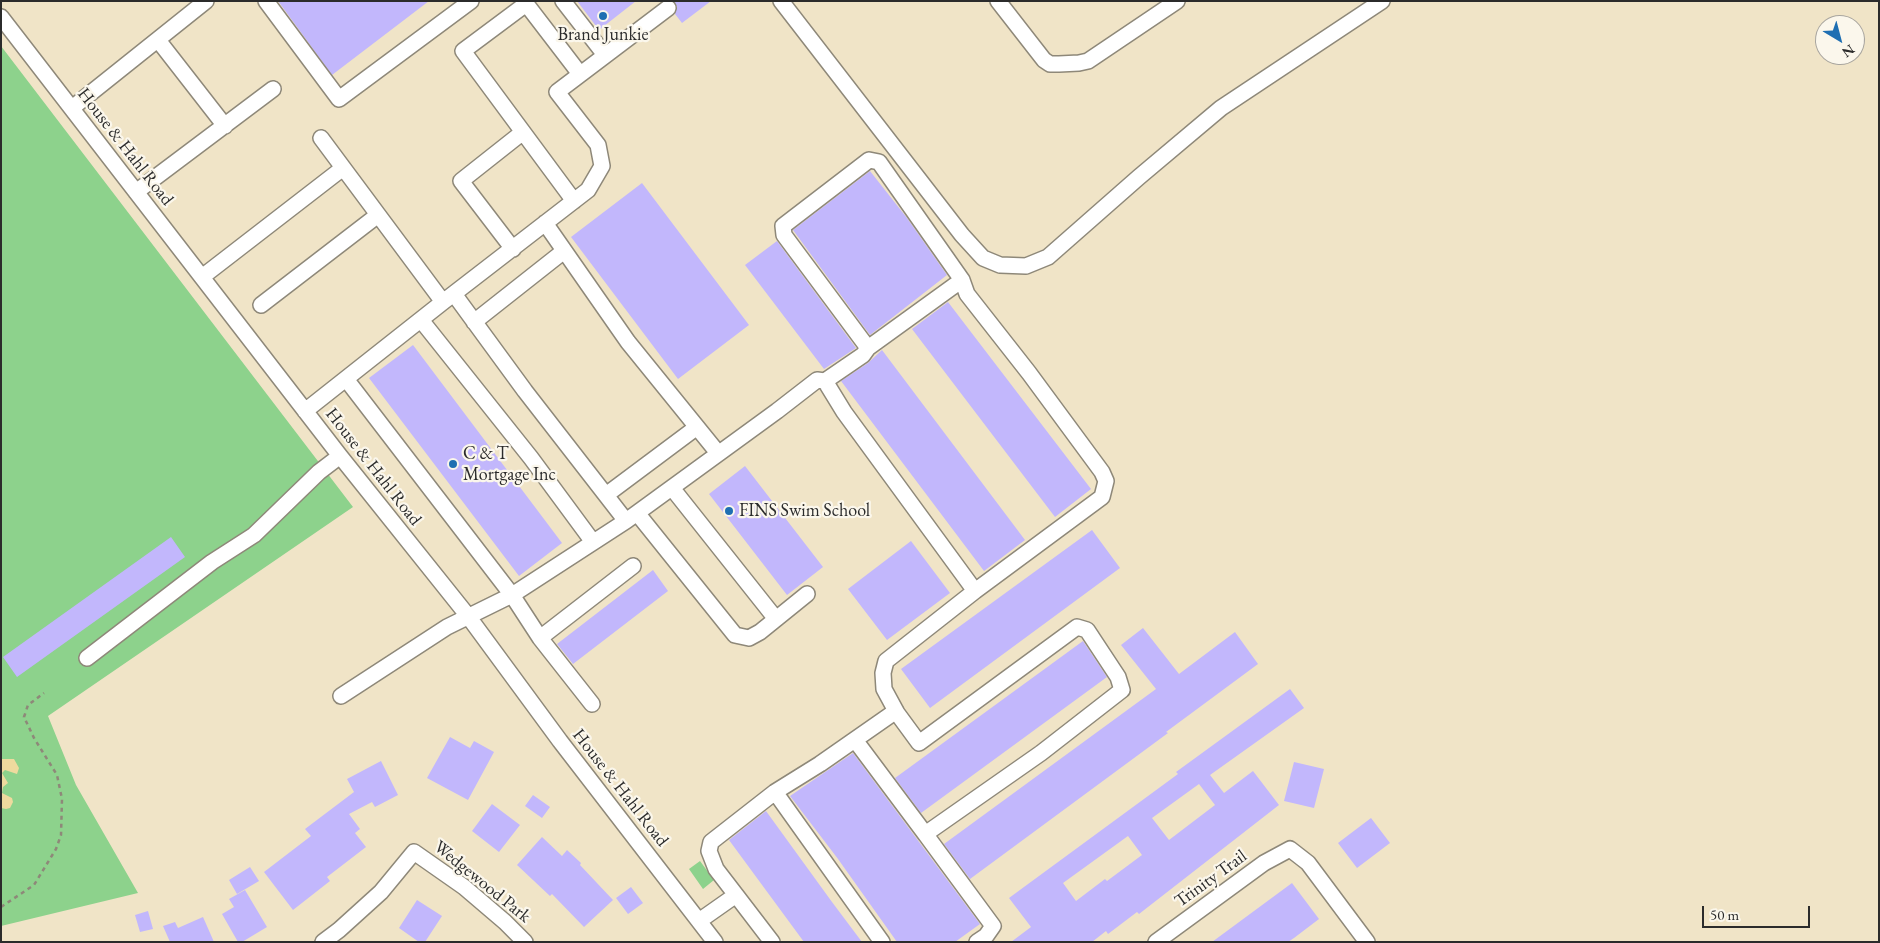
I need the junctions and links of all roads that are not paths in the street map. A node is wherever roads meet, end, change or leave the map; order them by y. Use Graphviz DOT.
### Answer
graph roads {
  1 [pos="206,1"];
  2 [pos="266,1"];
  3 [pos="472,1"];
  4 [pos="563,1"];
  5 [pos="781,1"];
  6 [pos="998,1"];
  7 [pos="1177,1"];
  8 [pos="1382,1"];
  9 [pos="525,2"];
  10 [pos="668,8"];
  11 [pos="1,17"];
  12 [pos="158,40"];
  13 [pos="604,56"];
  14 [pos="580,74"];
  15 [pos="273,89"];
  16 [pos="72,108"];
  17 [pos="225,126"];
  18 [pos="523,132"];
  19 [pos="321,138"];
  20 [pos="343,168"];
  21 [pos="136,192"];
  22 [pos="574,201"];
  23 [pos="378,215"];
  24 [pos="545,223"];
  25 [pos="512,249"];
  26 [pos="564,251"];
  27 [pos="202,277"];
  28 [pos="962,280"];
  29 [pos="448,298"];
  30 [pos="261,305"];
  31 [pos="421,320"];
  32 [pos="474,322"];
  33 [pos="868,348"];
  34 [pos="346,379"];
  35 [pos="826,381"];
  36 [pos="305,411"];
  37 [pos="697,427"];
  38 [pos="718,453"];
  39 [pos="340,456"];
  40 [pos="672,488"];
  41 [pos="606,496"];
  42 [pos="632,517"];
  43 [pos="593,542"];
  44 [pos="633,566"];
  45 [pos="975,591"];
  46 [pos="808,594"];
  47 [pos="512,595"];
  48 [pos="468,616"];
  49 [pos="776,619"];
  50 [pos="540,638"];
  51 [pos="87,658"];
  52 [pos="341,696"];
  53 [pos="592,704"];
  54 [pos="896,711"];
  55 [pos="855,740"];
  56 [pos="775,792"];
  57 [pos="926,835"];
  58 [pos="736,895"];
  59 [pos="699,921"];
  60 [pos="323,942"];
  61 [pos="525,942"];
  62 [pos="714,942"];
  63 [pos="772,942"];
  64 [pos="882,942"];
  65 [pos="977,942"];
  66 [pos="1156,942"];
  67 [pos="1367,942"];
  1 -- 12 [label="street"];
  2 -- 3 [label="street"];
  4 -- 13 [label="street"];
  5 -- 8 [label="street"];
  6 -- 7 [label="street"];
  9 -- 14 [label="street"];
  9 -- 18 [label="street"];
  10 -- 13 [label="street"];
  11 -- 16 [label="street, House & Hahl Road"];
  12 -- 16 [label="street"];
  12 -- 17 [label="street"];
  13 -- 14 [label="street"];
  14 -- 22 [label="street"];
  15 -- 17 [label="street"];
  16 -- 21 [label="street, House & Hahl Road"];
  17 -- 21 [label="street"];
  18 -- 22 [label="street"];
  18 -- 25 [label="street"];
  19 -- 20 [label="street"];
  20 -- 23 [label="street"];
  20 -- 27 [label="street"];
  21 -- 27 [label="street, House & Hahl Road"];
  22 -- 24 [label="street"];
  23 -- 29 [label="street"];
  23 -- 30 [label="street"];
  24 -- 25 [label="street"];
  24 -- 26 [label="street"];
  25 -- 29 [label="street"];
  26 -- 32 [label="street"];
  26 -- 37 [label="street"];
  27 -- 36 [label="street, House & Hahl Road"];
  28 -- 33 [label="street"];
  28 -- 33 [label="street"];
  28 -- 45 [label="street"];
  29 -- 31 [label="street"];
  29 -- 32 [label="street"];
  31 -- 34 [label="street"];
  31 -- 43 [label="street"];
  32 -- 41 [label="street"];
  33 -- 35 [label="street"];
  34 -- 36 [label="street"];
  34 -- 47 [label="street"];
  35 -- 38 [label="street"];
  35 -- 45 [label="street"];
  36 -- 39 [label="street, House & Hahl Road"];
  37 -- 38 [label="street"];
  37 -- 41 [label="street"];
  38 -- 40 [label="street"];
  39 -- 48 [label="street, House & Hahl Road"];
  39 -- 51 [label="street"];
  40 -- 42 [label="street"];
  40 -- 49 [label="street"];
  41 -- 42 [label="street"];
  42 -- 43 [label="street"];
  42 -- 49 [label="street"];
  43 -- 47 [label="street"];
  44 -- 50 [label="street"];
  45 -- 54 [label="street"];
  46 -- 49 [label="street"];
  47 -- 48 [label="street"];
  47 -- 50 [label="street"];
  48 -- 52 [label="street"];
  48 -- 59 [label="street, House & Hahl Road"];
  50 -- 53 [label="street"];
  54 -- 55 [label="street"];
  54 -- 57 [label="street"];
  55 -- 56 [label="street"];
  55 -- 57 [label="street"];
  56 -- 58 [label="street"];
  56 -- 64 [label="street"];
  57 -- 65 [label="street"];
  58 -- 59 [label="street"];
  58 -- 63 [label="street"];
  59 -- 62 [label="street, House & Hahl Road"];
  60 -- 61 [label="street, Wedgewood Park"];
  66 -- 67 [label="street, Trinity Trail"];
}
